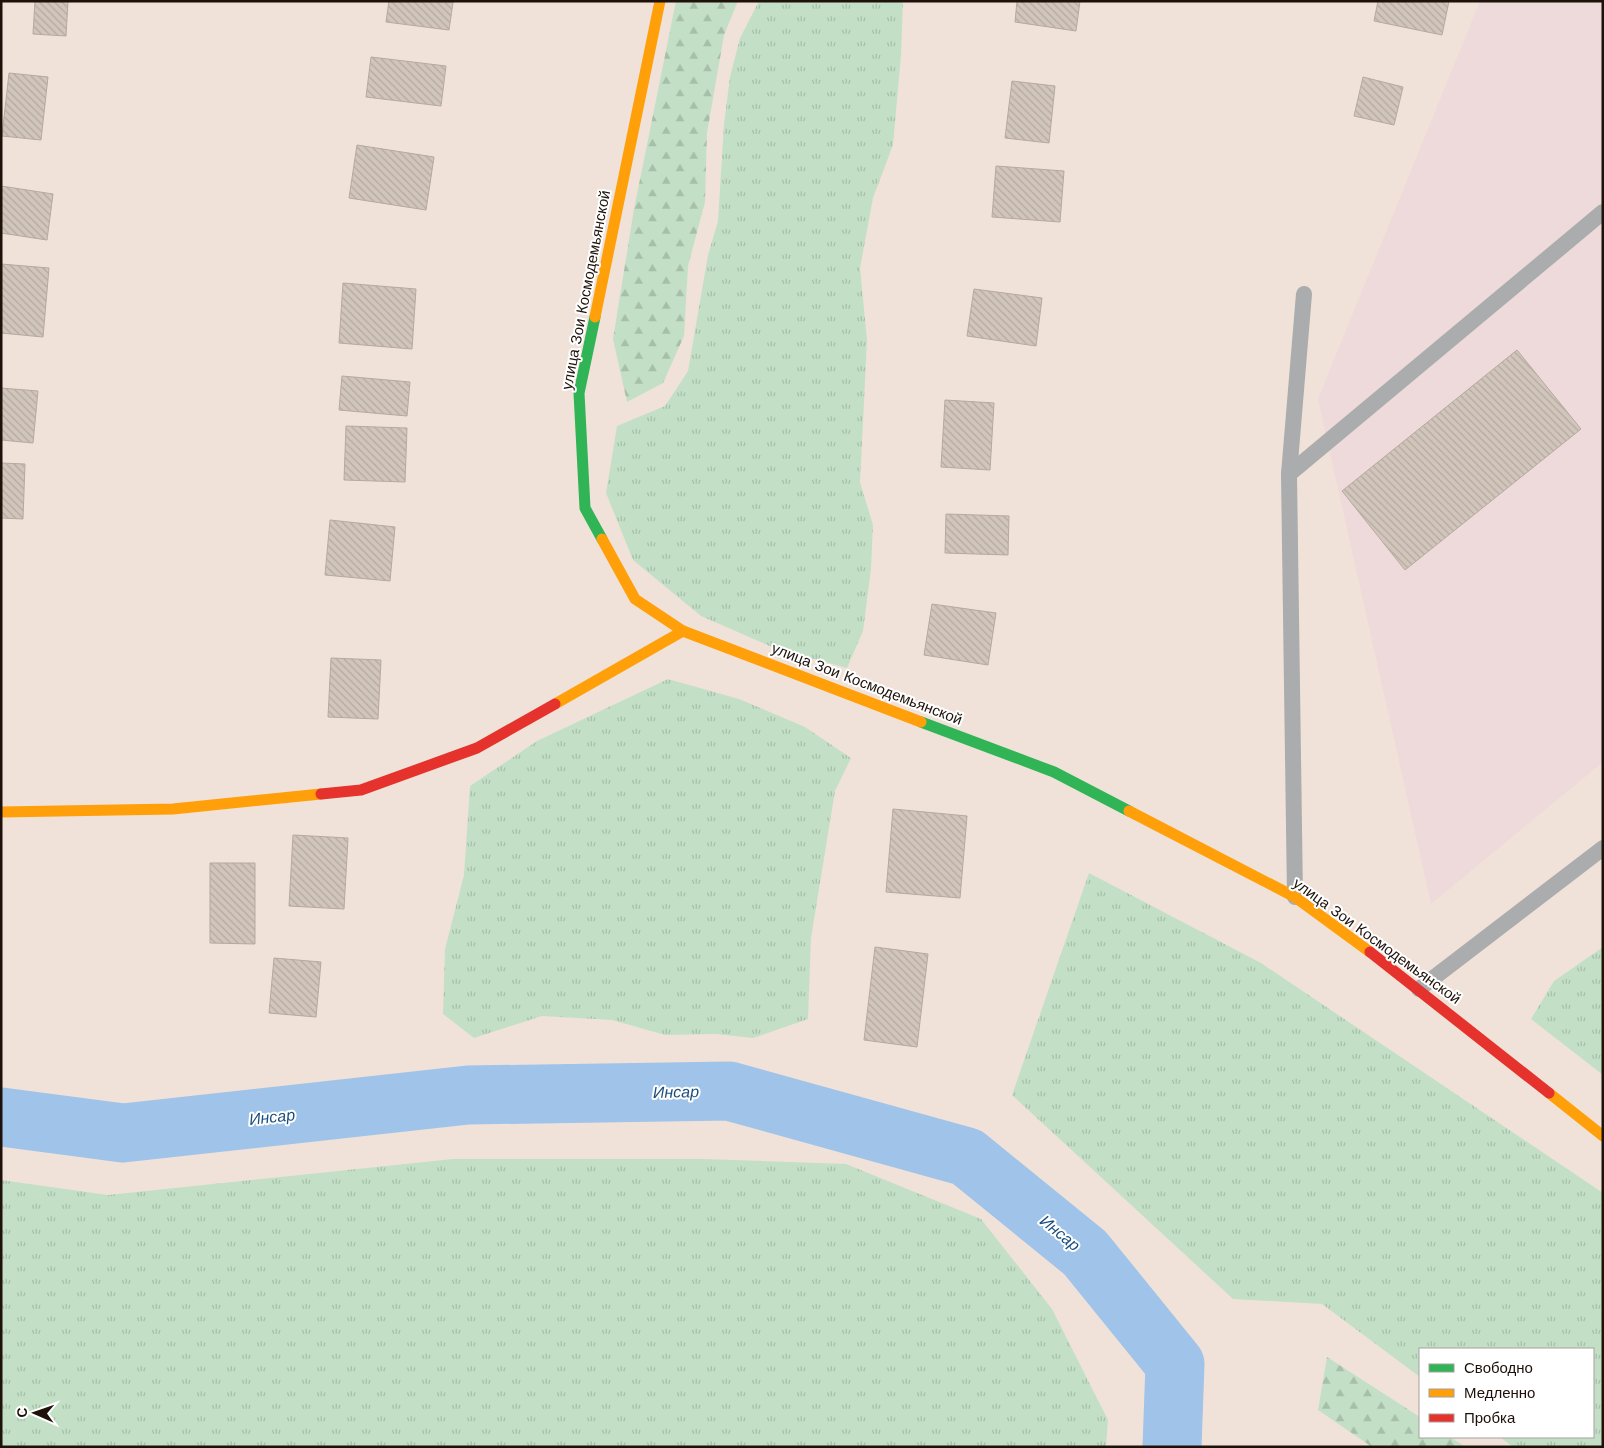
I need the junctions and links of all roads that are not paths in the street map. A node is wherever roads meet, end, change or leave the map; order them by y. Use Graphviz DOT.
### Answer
graph roads {
  1 [pos="660,1"];
  2 [pos="1603,212"];
  3 [pos="1304,294"];
  4 [pos="1289,474"];
  5 [pos="683,631"];
  6 [pos="1,812"];
  7 [pos="1603,848"];
  8 [pos="1295,897"];
  9 [pos="1419,989"];
  10 [pos="1603,1136"];
  1 -- 5 [label="street, улица Зои Космодемьянской"];
  2 -- 4 [label="lane"];
  3 -- 4 [label="lane"];
  4 -- 8 [label="lane"];
  5 -- 6 [label="street"];
  5 -- 8 [label="street, улица Зои Космодемьянской"];
  7 -- 9 [label="lane"];
  8 -- 9 [label="street, улица Зои Космодемьянской"];
  9 -- 10 [label="street, улица Зои Космодемьянской"];
}
